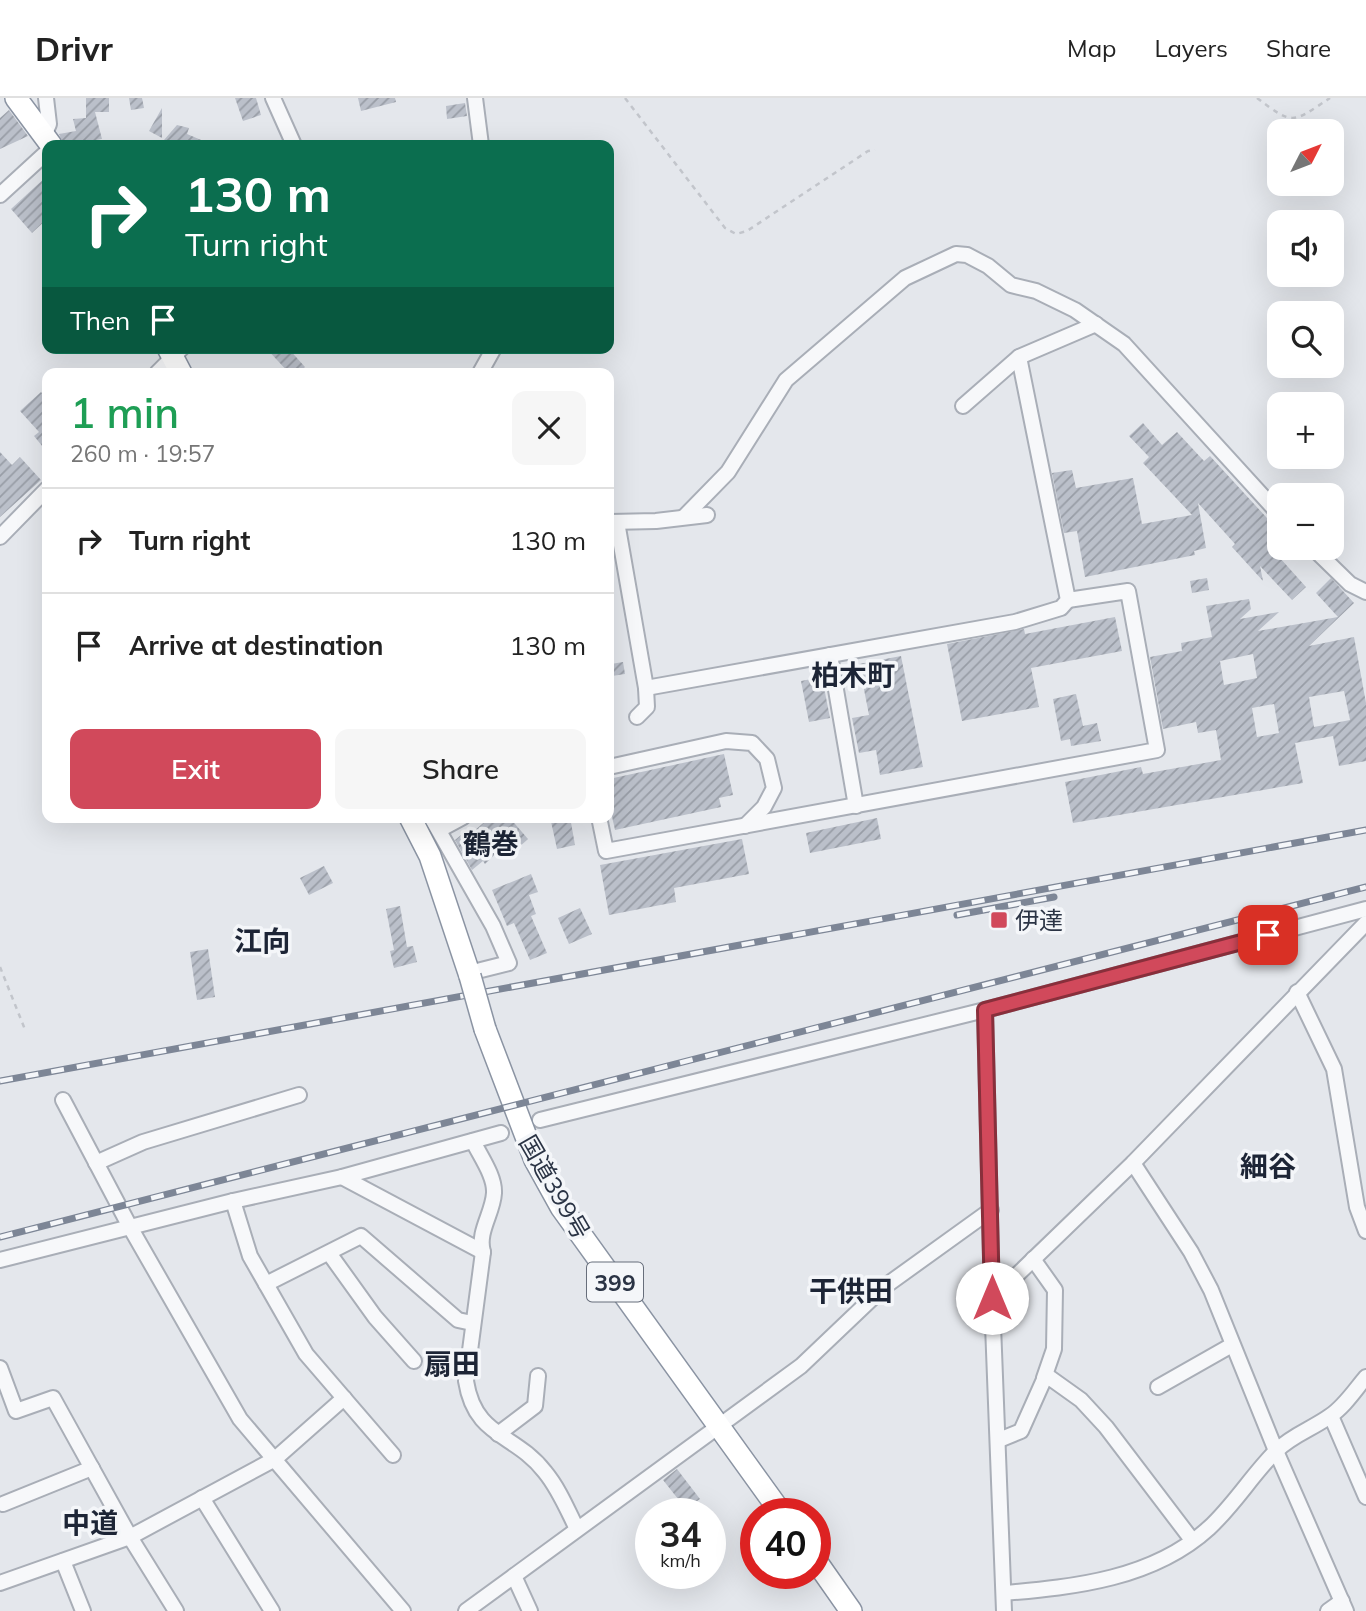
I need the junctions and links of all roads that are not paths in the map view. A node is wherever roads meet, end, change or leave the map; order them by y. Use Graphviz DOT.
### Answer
graph roads {
  1 [pos="16,98"];
  2 [pos="46,98"];
  3 [pos="273,98"];
  4 [pos="475,98"];
  5 [pos="44,140"];
  6 [pos="47,140"];
  7 [pos="291,140"];
  8 [pos="480,140"];
  9 [pos="42,149"];
  10 [pos="0,195"];
  11 [pos="1097,324"];
  12 [pos="176,356"];
  13 [pos="1020,357"];
  14 [pos="163,368"];
  15 [pos="963,406"];
  16 [pos="42,494"];
  17 [pos="1267,501"];
  18 [pos="707,514"];
  19 [pos="684,517"];
  20 [pos="614,522"];
  21 [pos="614,527"];
  22 [pos="0,537"];
  23 [pos="1325,560"];
  24 [pos="1366,592"];
  25 [pos="1068,600"];
  26 [pos="831,655"];
  27 [pos="646,688"];
  28 [pos="637,717"];
  29 [pos="614,766"];
  30 [pos="856,806"];
  31 [pos="413,823"];
  32 [pos="600,823"];
  33 [pos="435,824"];
  34 [pos="743,828"];
  35 [pos="1366,909"];
  36 [pos="1366,923"];
  37 [pos="469,974"];
  38 [pos="1297,992"];
  39 [pos="985,1010"];
  40 [pos="299,1095"];
  41 [pos="63,1100"];
  42 [pos="541,1120"];
  43 [pos="501,1133"];
  44 [pos="473,1141"];
  45 [pos="96,1163"];
  46 [pos="1133,1163"];
  47 [pos="342,1177"];
  48 [pos="233,1201"];
  49 [pos="991,1210"];
  50 [pos="130,1227"];
  51 [pos="1366,1231"];
  52 [pos="483,1252"];
  53 [pos="329,1253"];
  54 [pos="1034,1259"];
  55 [pos="0,1260"];
  56 [pos="266,1284"];
  57 [pos="992,1298"];
  58 [pos="472,1324"];
  59 [pos="1232,1345"];
  60 [pos="414,1361"];
  61 [pos="0,1367"];
  62 [pos="538,1376"];
  63 [pos="1366,1377"];
  64 [pos="1044,1378"];
  65 [pos="1158,1387"];
  66 [pos="344,1398"];
  67 [pos="1331,1416"];
  68 [pos="718,1425"];
  69 [pos="498,1434"];
  70 [pos="999,1440"];
  71 [pos="1276,1451"];
  72 [pos="393,1455"];
  73 [pos="275,1459"];
  74 [pos="92,1468"];
  75 [pos="1366,1497"];
  76 [pos="202,1498"];
  77 [pos="770,1498"];
  78 [pos="3,1504"];
  79 [pos="577,1529"];
  80 [pos="130,1536"];
  81 [pos="1192,1540"];
  82 [pos="63,1560"];
  83 [pos="514,1576"];
  84 [pos="831,1582"];
  85 [pos="0,1583"];
  86 [pos="1003,1593"];
  87 [pos="1344,1606"];
  88 [pos="82,1611"];
  89 [pos="176,1611"];
  90 [pos="272,1611"];
  91 [pos="402,1611"];
  92 [pos="466,1611"];
  93 [pos="530,1611"];
  94 [pos="851,1611"];
  95 [pos="1004,1611"];
  96 [pos="1328,1611"];
  1 -- 5 [label="highway"];
  2 -- 6 [label="street"];
  3 -- 7 [label="street"];
  4 -- 8 [label="street"];
  9 -- 10 [label="street"];
  11 -- 13 [label="street"];
  11 -- 17 [label="street"];
  11 -- 19 [label="street"];
  12 -- 14 [label="street"];
  13 -- 15 [label="street"];
  13 -- 25 [label="street"];
  16 -- 22 [label="street"];
  18 -- 19 [label="street"];
  19 -- 20 [label="street"];
  21 -- 27 [label="street"];
  23 -- 24 [label="street"];
  25 -- 26 [label="street"];
  25 -- 30 [label="street"];
  26 -- 27 [label="street"];
  26 -- 30 [label="street"];
  27 -- 28 [label="street"];
  29 -- 34 [label="street"];
  30 -- 34 [label="street"];
  31 -- 37 [label="highway, 国道399号 / 399"];
  32 -- 34 [label="street"];
  33 -- 37 [label="street"];
  35 -- 39 [label="street"];
  36 -- 38 [label="street"];
  37 -- 68 [label="highway, 国道399号 / 399, bridge"];
  38 -- 46 [label="street"];
  38 -- 51 [label="street"];
  39 -- 42 [label="street"];
  39 -- 49 [label="street"];
  40 -- 45 [label="street"];
  41 -- 45 [label="street"];
  43 -- 44 [label="street"];
  44 -- 47 [label="street"];
  44 -- 52 [label="street"];
  45 -- 50 [label="street"];
  46 -- 54 [label="street"];
  46 -- 59 [label="street"];
  47 -- 48 [label="street"];
  47 -- 52 [label="street"];
  48 -- 50 [label="street"];
  48 -- 56 [label="street"];
  49 -- 57 [label="street"];
  49 -- 68 [label="street"];
  50 -- 55 [label="street"];
  50 -- 73 [label="street"];
  52 -- 58 [label="street"];
  53 -- 56 [label="street"];
  53 -- 58 [label="street"];
  53 -- 60 [label="street"];
  54 -- 57 [label="street"];
  54 -- 64 [label="street"];
  56 -- 66 [label="street"];
  57 -- 70 [label="street"];
  58 -- 69 [label="street"];
  59 -- 65 [label="street"];
  59 -- 71 [label="street"];
  61 -- 74 [label="street"];
  62 -- 69 [label="street"];
  63 -- 67 [label="street"];
  64 -- 70 [label="street"];
  64 -- 81 [label="street"];
  66 -- 72 [label="street"];
  66 -- 73 [label="street"];
  67 -- 71 [label="street"];
  67 -- 75 [label="street"];
  68 -- 77 [label="highway, 国道399号 / 399"];
  68 -- 79 [label="street"];
  69 -- 79 [label="street"];
  70 -- 86 [label="street"];
  71 -- 81 [label="street"];
  71 -- 87 [label="street"];
  73 -- 76 [label="street"];
  73 -- 91 [label="street"];
  74 -- 78 [label="street"];
  74 -- 80 [label="street"];
  76 -- 80 [label="street"];
  76 -- 90 [label="street"];
  79 -- 83 [label="street"];
  80 -- 82 [label="street"];
  80 -- 89 [label="street"];
  81 -- 86 [label="street"];
  82 -- 85 [label="street"];
  82 -- 88 [label="street"];
  83 -- 92 [label="street"];
  83 -- 93 [label="street"];
  84 -- 94 [label="highway"];
  86 -- 95 [label="street"];
  87 -- 96 [label="street"];
}
